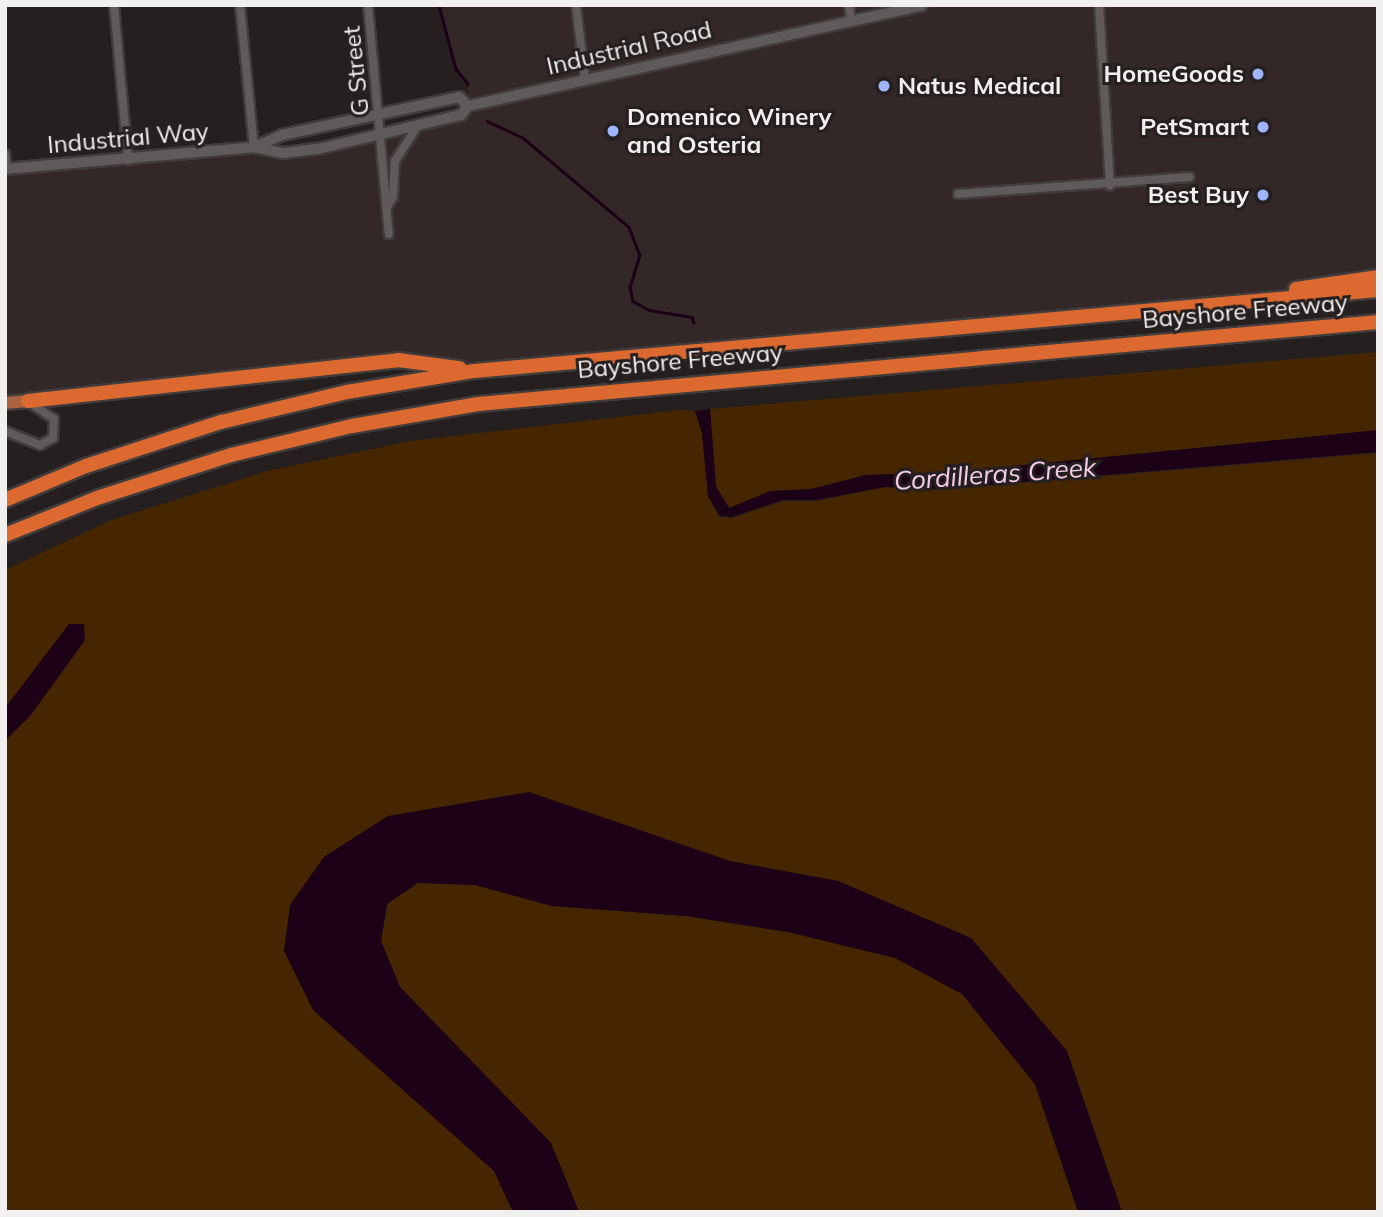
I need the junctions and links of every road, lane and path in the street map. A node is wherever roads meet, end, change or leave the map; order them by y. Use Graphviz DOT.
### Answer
graph roads {
  1 [pos="114,5"];
  2 [pos="240,5"];
  3 [pos="368,5"];
  4 [pos="576,5"];
  5 [pos="849,5"];
  6 [pos="922,5"];
  7 [pos="1099,5"];
  8 [pos="851,19"];
  9 [pos="585,79"];
  10 [pos="468,106"];
  11 [pos="381,114"];
  12 [pos="419,125"];
  13 [pos="383,133"];
  14 [pos="254,147"];
  15 [pos="5,154"];
  16 [pos="128,160"];
  17 [pos="6,169"];
  18 [pos="1189,177"];
  19 [pos="1110,186"];
  20 [pos="958,194"];
  21 [pos="387,207"];
  22 [pos="389,234"];
  23 [pos="1378,277"];
  24 [pos="1378,290"];
  25 [pos="1146,311"];
  26 [pos="1378,322"];
  27 [pos="474,370"];
  28 [pos="28,401"];
  29 [pos="5,403"];
  30 [pos="5,431"];
  31 [pos="5,500"];
  32 [pos="5,535"];
  1 -- 16 [label="street"];
  2 -- 14 [label="street"];
  3 -- 11 [label="street, G Street"];
  4 -- 9 [label="street"];
  5 -- 8 [label="street"];
  6 -- 8 [label="main road, Industrial Road"];
  7 -- 19 [label="street"];
  8 -- 9 [label="main road, Industrial Road"];
  9 -- 10 [label="main road, Industrial Road"];
  10 -- 11 [label="main road, Industrial Road"];
  10 -- 12 [label="main road, Industrial Road"];
  11 -- 13 [label="street, G Street"];
  11 -- 14 [label="main road, Industrial Way"];
  12 -- 13 [label="main road, Industrial Road"];
  12 -- 21 [label="street"];
  13 -- 14 [label="main road, Industrial Way"];
  13 -- 21 [label="street, G Street"];
  14 -- 16 [label="main road, Industrial Way"];
  15 -- 17 [label="street"];
  16 -- 17 [label="main road, Industrial Way"];
  18 -- 19 [label="street"];
  19 -- 20 [label="street"];
  21 -- 22 [label="street"];
  23 -- 25 [label="highway"];
  24 -- 25 [label="highway, Bayshore Freeway"];
  25 -- 27 [label="highway, Bayshore Freeway"];
  26 -- 32 [label="highway, Bayshore Freeway"];
  27 -- 28 [label="highway"];
  27 -- 31 [label="highway, Bayshore Freeway"];
  28 -- 29 [label="main road"];
  28 -- 30 [label="street"];
}
